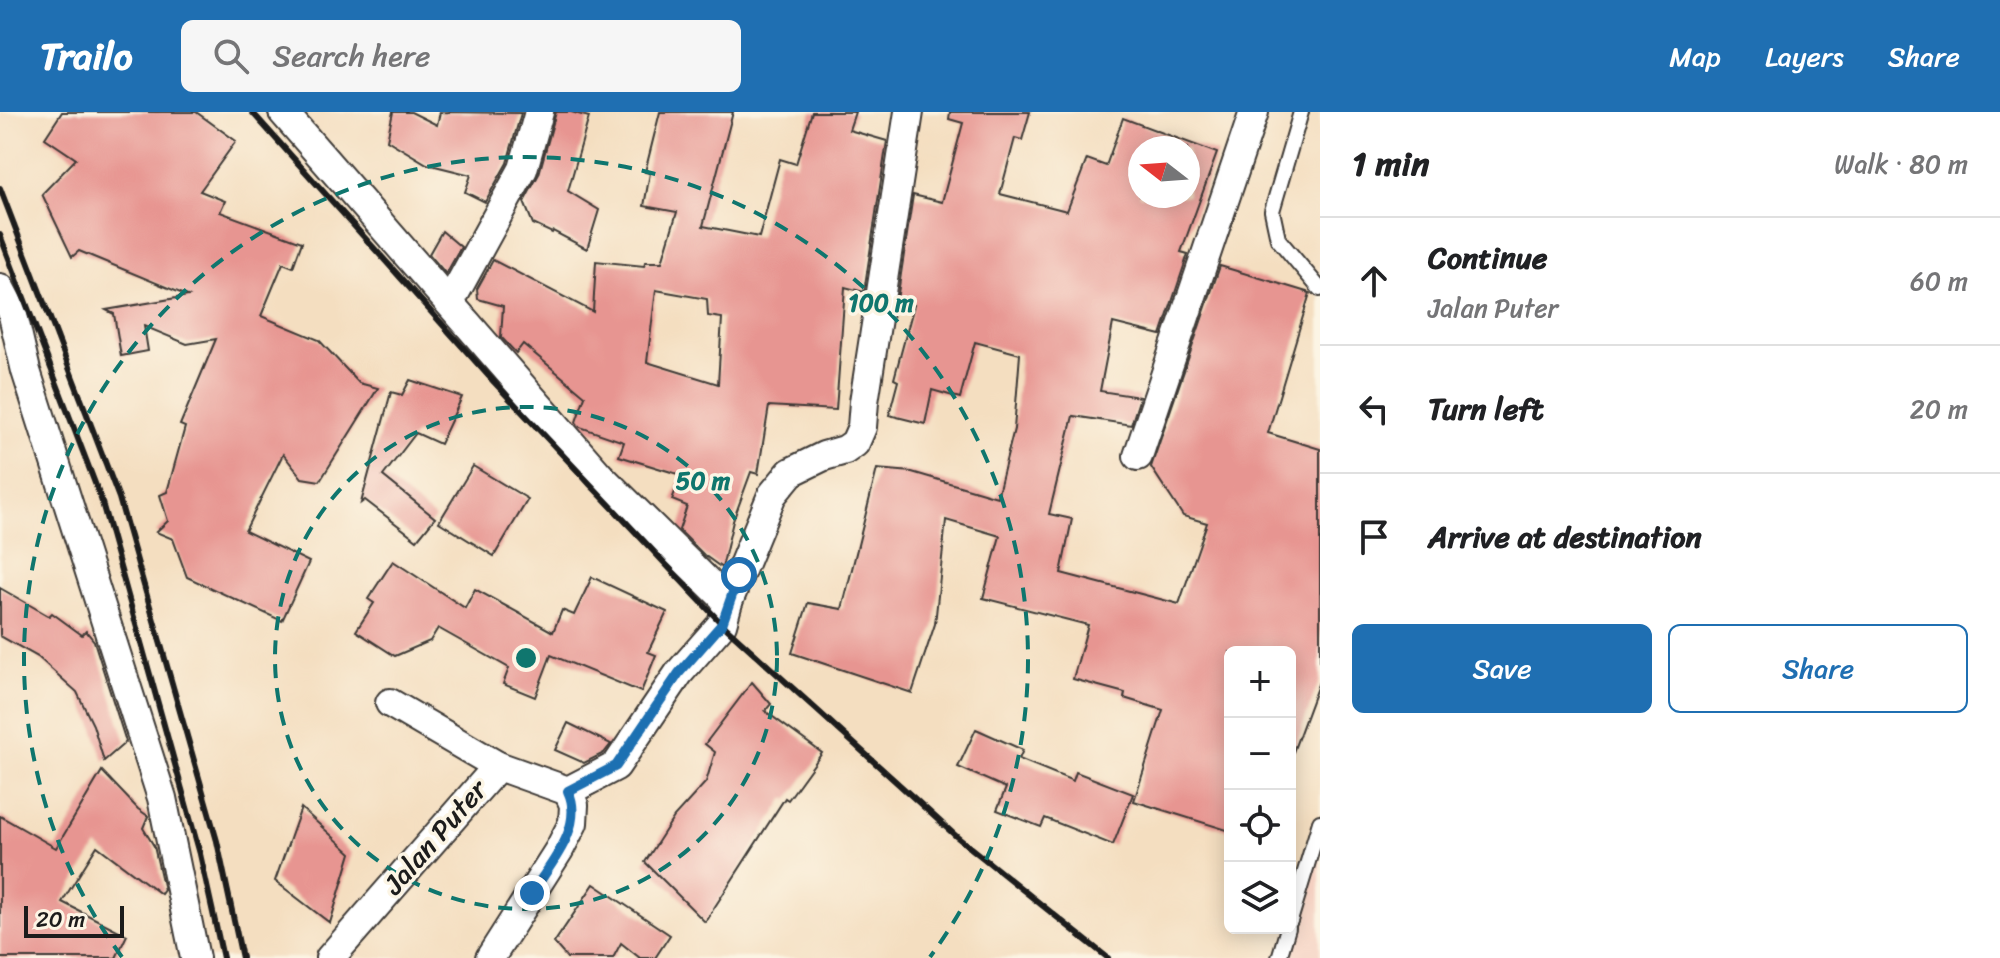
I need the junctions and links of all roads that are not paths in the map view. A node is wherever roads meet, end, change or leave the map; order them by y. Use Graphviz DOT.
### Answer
graph roads {
  1 [pos="283,112"];
  2 [pos="539,112"];
  3 [pos="909,112"];
  4 [pos="1254,112"];
  5 [pos="1301,112"];
  6 [pos="0,288"];
  7 [pos="1320,289"];
  8 [pos="450,302"];
  9 [pos="1138,456"];
  10 [pos="728,602"];
  11 [pos="390,703"];
  12 [pos="498,766"];
  13 [pos="568,791"];
  14 [pos="1320,822"];
  15 [pos="1296,901"];
  16 [pos="1286,934"];
  17 [pos="195,958"];
  18 [pos="330,958"];
  19 [pos="490,958"];
  20 [pos="1279,958"];
  1 -- 8 [label="street"];
  2 -- 8 [label="street"];
  3 -- 10 [label="street"];
  4 -- 9 [label="street"];
  5 -- 7 [label="lane"];
  6 -- 17 [label="street"];
  8 -- 10 [label="street"];
  10 -- 13 [label="street"];
  11 -- 12 [label="street"];
  12 -- 13 [label="street, Jalan Puter"];
  12 -- 18 [label="street, Jalan Puter"];
  13 -- 19 [label="street"];
  14 -- 15 [label="lane"];
  16 -- 20 [label="lane"];
}
